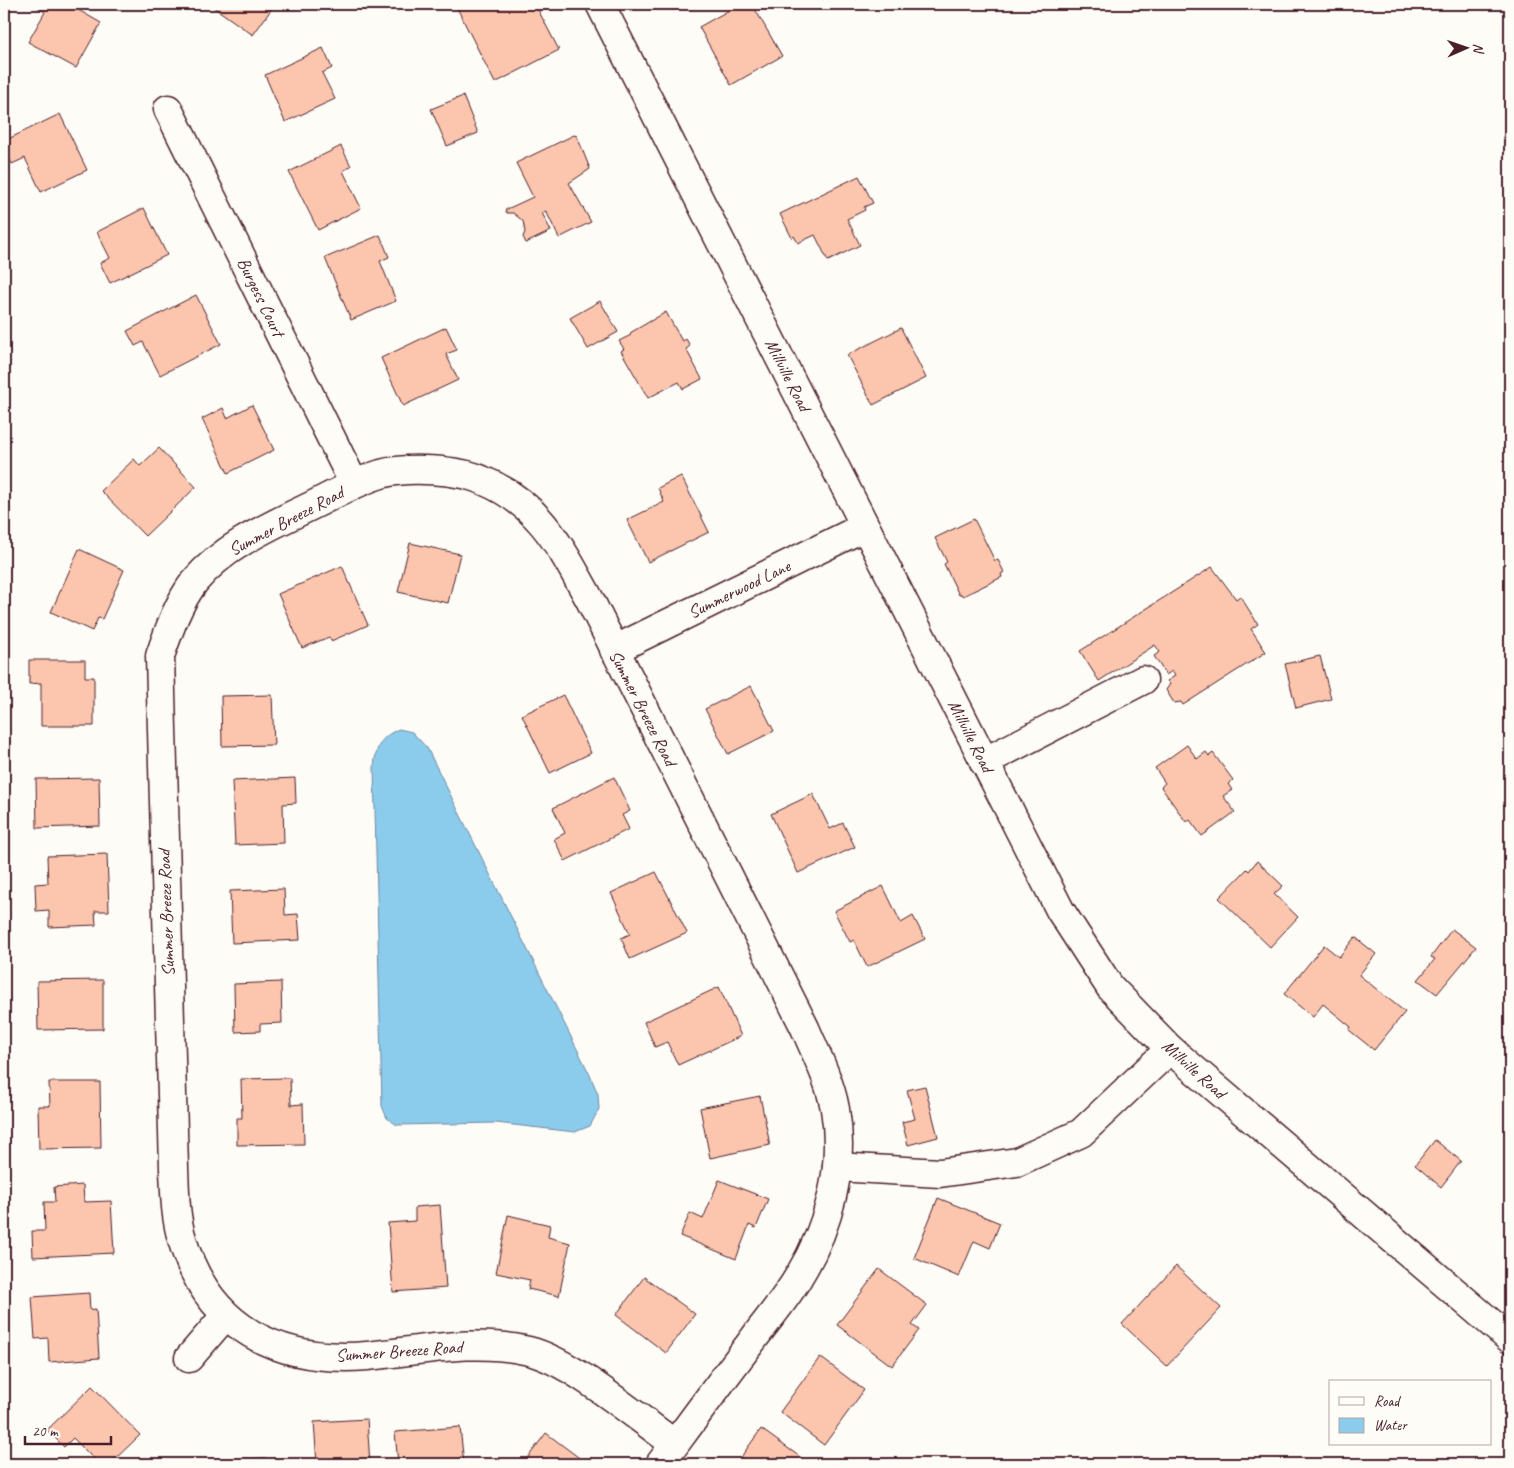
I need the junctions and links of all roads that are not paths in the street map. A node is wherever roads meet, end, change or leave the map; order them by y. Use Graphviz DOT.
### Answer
graph roads {
  1 [pos="600,4"];
  2 [pos="168,109"];
  3 [pos="354,484"];
  4 [pos="864,527"];
  5 [pos="614,650"];
  6 [pos="1143,680"];
  7 [pos="984,762"];
  8 [pos="1170,1049"];
  9 [pos="836,1167"];
  10 [pos="225,1316"];
  11 [pos="1510,1339"];
  12 [pos="189,1358"];
  13 [pos="667,1454"];
  1 -- 4 [label="street, Millville Road"];
  2 -- 3 [label="street, Burgess Court"];
  3 -- 5 [label="street, Summer Breeze Road"];
  3 -- 10 [label="street, Summer Breeze Road"];
  4 -- 5 [label="street, Summerwood Lane"];
  4 -- 7 [label="street, Millville Road"];
  5 -- 9 [label="street, Summer Breeze Road"];
  6 -- 7 [label="street"];
  7 -- 8 [label="street, Millville Road"];
  8 -- 9 [label="street"];
  8 -- 11 [label="street, Millville Road"];
  9 -- 13 [label="street, Summer Breeze Road"];
  10 -- 12 [label="street"];
  10 -- 13 [label="street, Summer Breeze Road"];
}
